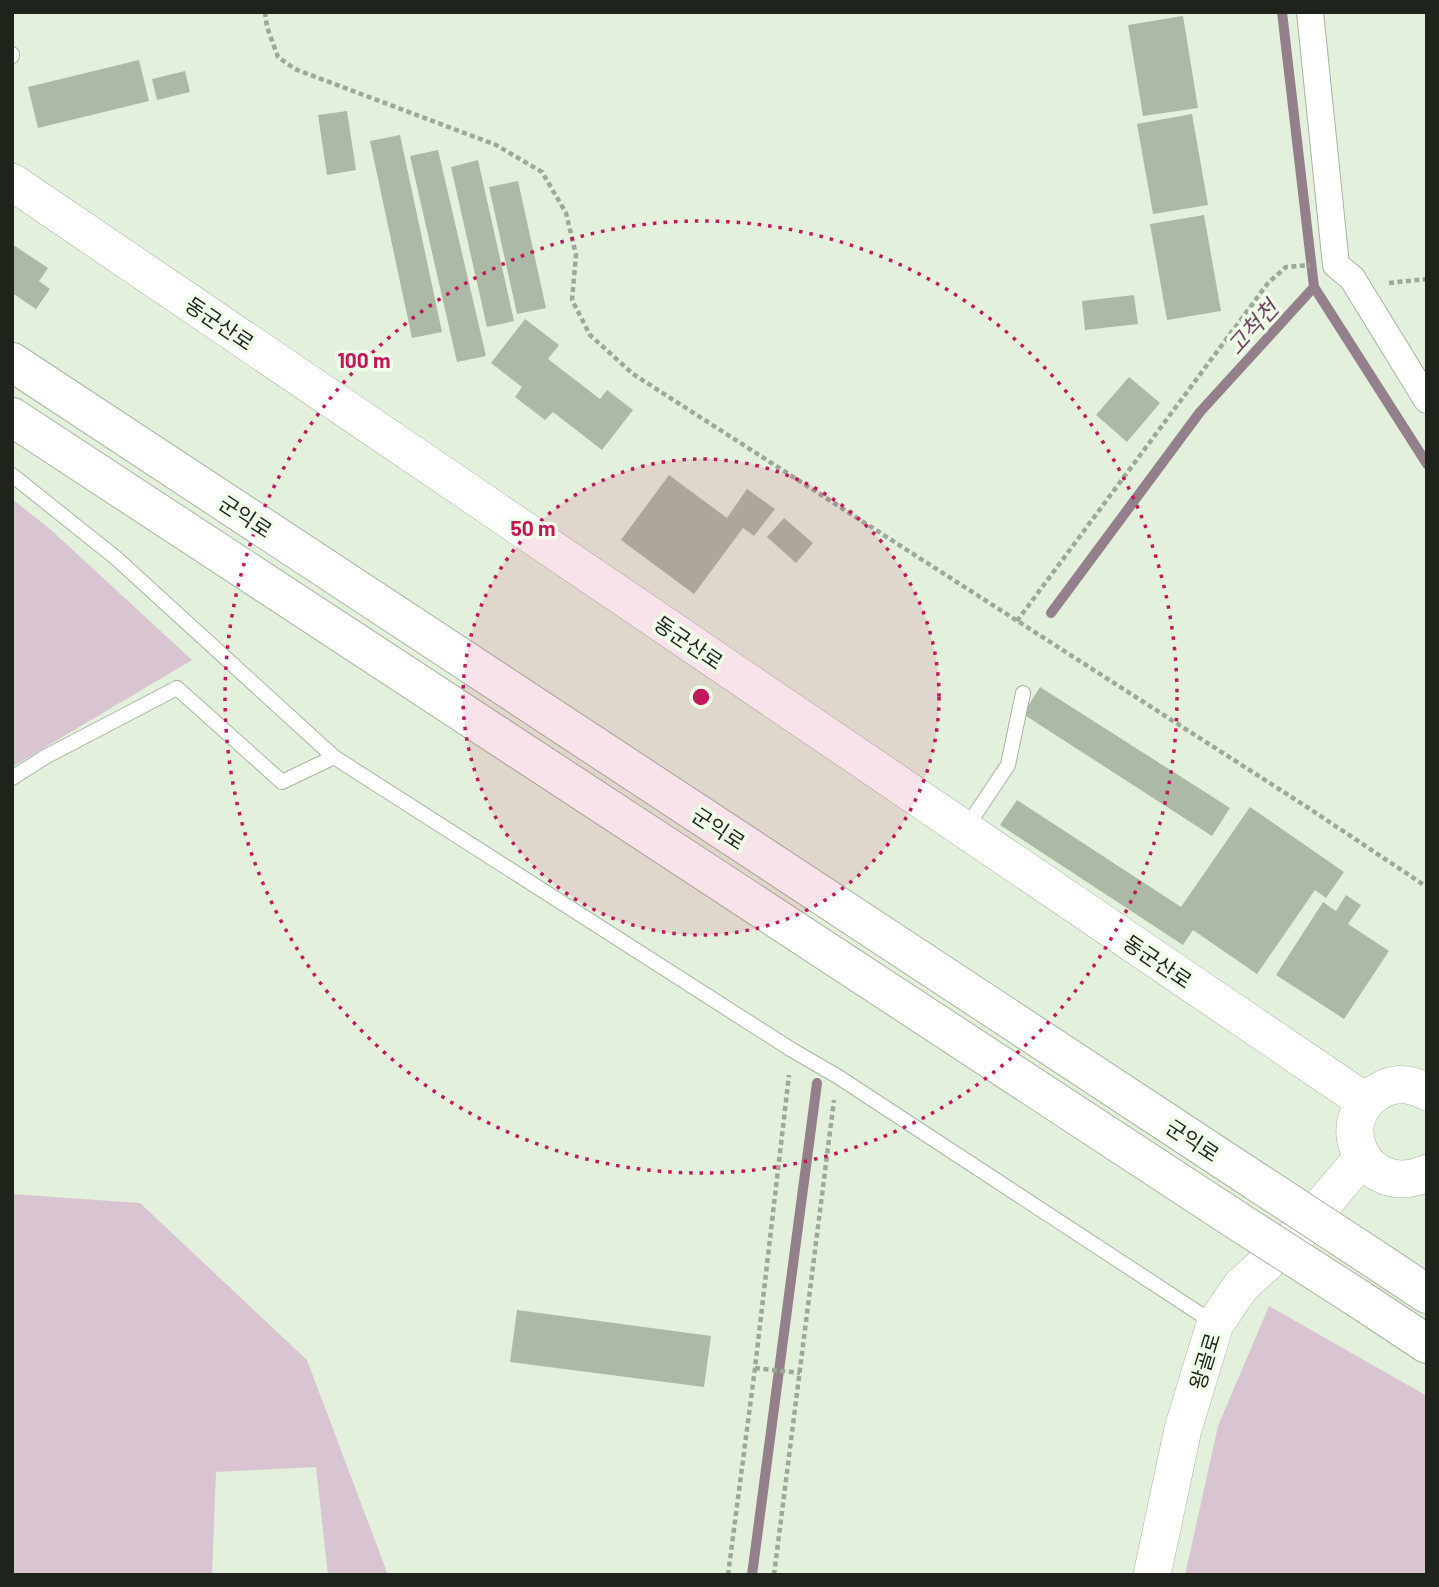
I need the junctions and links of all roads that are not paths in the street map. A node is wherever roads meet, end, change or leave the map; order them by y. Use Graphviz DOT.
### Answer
graph roads {
  1 [pos="1310,12"];
  2 [pos="12,182"];
  3 [pos="12,362"];
  4 [pos="1427,400"];
  5 [pos="12,416"];
  6 [pos="12,475"];
  7 [pos="1023,694"];
  8 [pos="334,757"];
  9 [pos="12,778"];
  10 [pos="965,830"];
  11 [pos="1427,1092"];
  12 [pos="1366,1102"];
  13 [pos="1363,1158"];
  14 [pos="1427,1173"];
  15 [pos="1427,1294"];
  16 [pos="1215,1324"];
  17 [pos="1427,1344"];
  18 [pos="1152,1575"];
  1 -- 4 [label="street"];
  2 -- 10 [label="street, 동군산로"];
  3 -- 15 [label="highway, 군익로, bridge"];
  5 -- 17 [label="highway, 군익로, bridge"];
  6 -- 8 [label="lane"];
  7 -- 10 [label="lane"];
  8 -- 9 [label="lane"];
  8 -- 16 [label="lane"];
  10 -- 12 [label="street, 동군산로"];
  11 -- 12 [label="street"];
  12 -- 13 [label="street"];
  13 -- 14 [label="street"];
  13 -- 16 [label="street, 왕골로"];
  16 -- 18 [label="street, 왕골로"];
}
